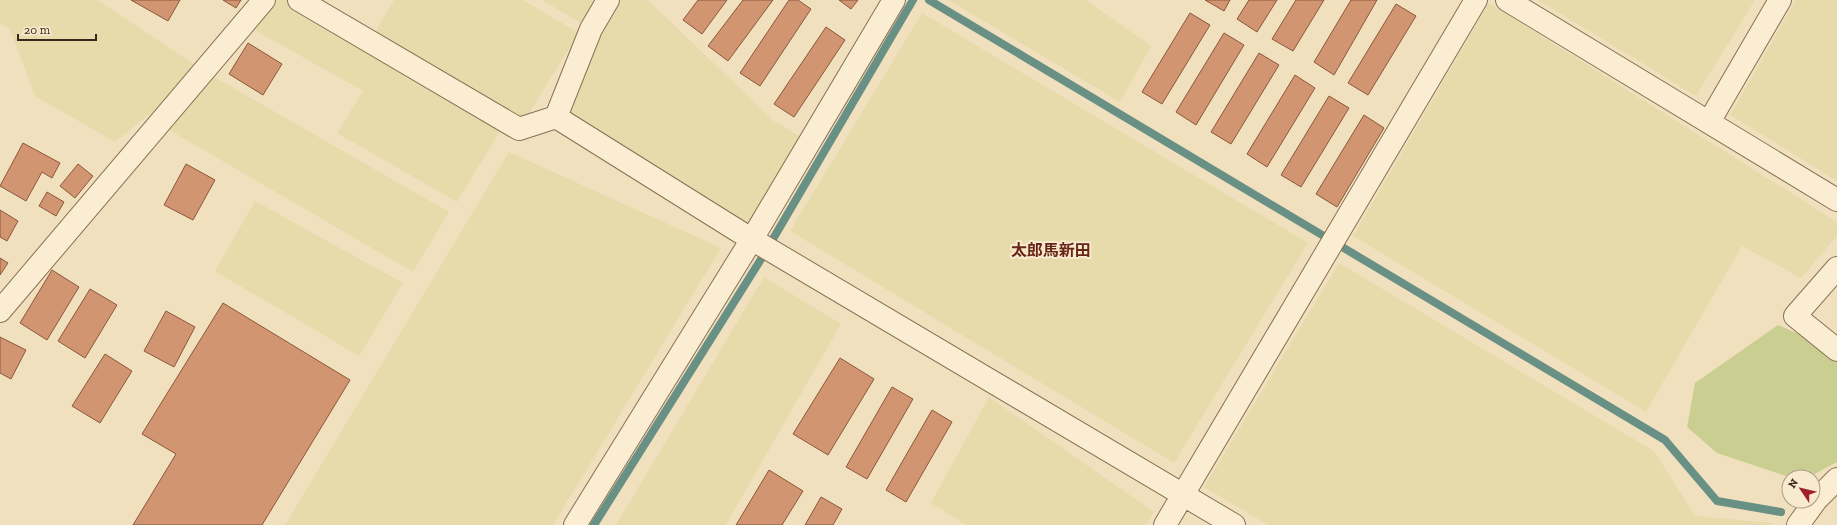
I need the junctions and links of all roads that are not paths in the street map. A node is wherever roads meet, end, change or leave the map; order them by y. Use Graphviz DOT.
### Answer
graph roads {
  1 [pos="264,0"];
  2 [pos="299,0"];
  3 [pos="608,0"];
  4 [pos="894,0"];
  5 [pos="1476,0"];
  6 [pos="1507,0"];
  7 [pos="1780,0"];
  8 [pos="556,117"];
  9 [pos="1709,122"];
  10 [pos="1837,200"];
  11 [pos="752,238"];
  12 [pos="1837,268"];
  13 [pos="0,311"];
  14 [pos="1837,350"];
  15 [pos="1837,479"];
  16 [pos="1183,495"];
  17 [pos="576,525"];
  18 [pos="1165,525"];
  19 [pos="1234,525"];
  20 [pos="1798,525"];
  1 -- 13 [label="street"];
  2 -- 8 [label="street"];
  3 -- 8 [label="street"];
  4 -- 11 [label="street"];
  5 -- 16 [label="street"];
  6 -- 9 [label="street"];
  7 -- 9 [label="street"];
  8 -- 11 [label="street"];
  9 -- 10 [label="street"];
  11 -- 16 [label="street"];
  11 -- 17 [label="street"];
  12 -- 14 [label="street"];
  15 -- 20 [label="street"];
  16 -- 18 [label="street"];
  16 -- 19 [label="street"];
}
